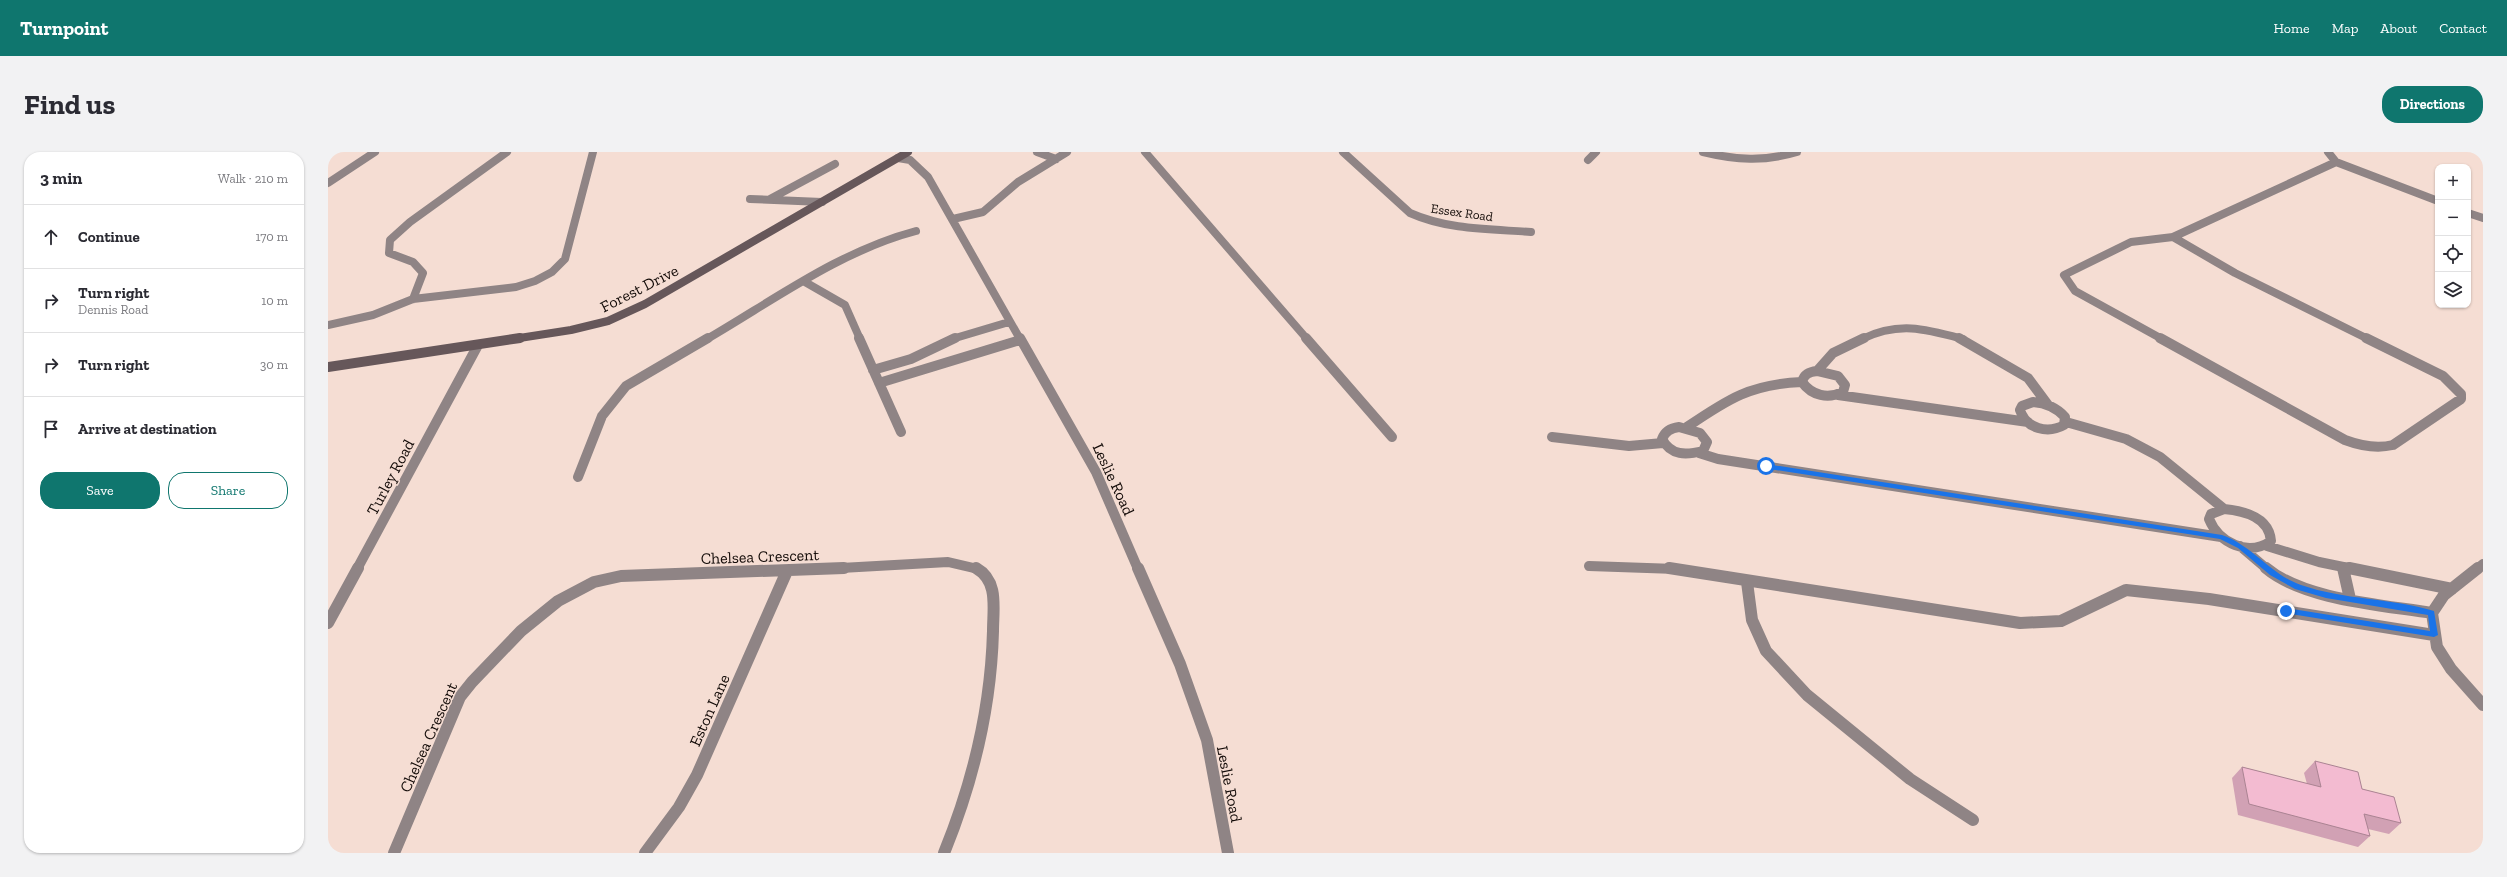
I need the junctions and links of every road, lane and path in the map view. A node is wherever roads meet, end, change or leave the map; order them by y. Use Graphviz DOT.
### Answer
graph roads {
  1 [pos="375,152"];
  2 [pos="507,152"];
  3 [pos="593,152"];
  4 [pos="908,152"];
  5 [pos="1037,152"];
  6 [pos="1067,152"];
  7 [pos="1145,152"];
  8 [pos="1343,152"];
  9 [pos="1596,152"];
  10 [pos="1703,152"];
  11 [pos="1797,152"];
  12 [pos="2328,152"];
  13 [pos="898,158"];
  14 [pos="1056,159"];
  15 [pos="1588,160"];
  16 [pos="2336,162"];
  17 [pos="835,164"];
  18 [pos="330,180"];
  19 [pos="750,199"];
  20 [pos="770,200"];
  21 [pos="2435,200"];
  22 [pos="822,202"];
  23 [pos="2471,214"];
  24 [pos="2483,218"];
  25 [pos="953,219"];
  26 [pos="916,231"];
  27 [pos="1530,232"];
  28 [pos="2174,237"];
  29 [pos="805,282"];
  30 [pos="413,299"];
  31 [pos="1009,322"];
  32 [pos="328,325"];
  33 [pos="1020,340"];
  34 [pos="478,345"];
  35 [pos="328,367"];
  36 [pos="873,370"];
  37 [pos="1817,371"];
  38 [pos="1802,382"];
  39 [pos="879,383"];
  40 [pos="1838,395"];
  41 [pos="2048,405"];
  42 [pos="2028,422"];
  43 [pos="2066,422"];
  44 [pos="1687,427"];
  45 [pos="901,432"];
  46 [pos="1392,437"];
  47 [pos="1552,437"];
  48 [pos="1663,443"];
  49 [pos="1698,453"];
  50 [pos="578,477"];
  51 [pos="2224,509"];
  52 [pos="2222,537"];
  53 [pos="2240,546"];
  54 [pos="2267,546"];
  55 [pos="2483,564"];
  56 [pos="1589,566"];
  57 [pos="2344,567"];
  58 [pos="787,571"];
  59 [pos="1747,582"];
  60 [pos="2452,589"];
  61 [pos="2350,599"];
  62 [pos="2432,613"];
  63 [pos="328,623"];
  64 [pos="2434,635"];
  65 [pos="2483,705"];
  66 [pos="1973,820"];
  67 [pos="394,853"];
  68 [pos="646,853"];
  69 [pos="944,853"];
  70 [pos="1228,853"];
  1 -- 18 [label="street"];
  2 -- 30 [label="street"];
  3 -- 30 [label="street"];
  4 -- 13 [label="street, Forest Drive"];
  5 -- 14 [label="street"];
  6 -- 14 [label="street"];
  7 -- 46 [label="street"];
  8 -- 27 [label="street, Essex Road"];
  9 -- 15 [label="street"];
  10 -- 11 [label="street"];
  12 -- 16 [label="street"];
  13 -- 22 [label="street, Forest Drive"];
  13 -- 25 [label="street, Leslie Road"];
  14 -- 25 [label="street"];
  16 -- 21 [label="street"];
  16 -- 28 [label="street"];
  17 -- 20 [label="street"];
  19 -- 20 [label="street"];
  20 -- 22 [label="street"];
  22 -- 34 [label="street, Forest Drive"];
  23 -- 24 [label="street"];
  25 -- 31 [label="street, Leslie Road"];
  26 -- 29 [label="street"];
  28 -- 28 [label="street"];
  29 -- 36 [label="street"];
  29 -- 50 [label="street"];
  30 -- 32 [label="street"];
  31 -- 33 [label="street, Leslie Road"];
  31 -- 36 [label="street"];
  33 -- 39 [label="street"];
  33 -- 70 [label="street, Leslie Road"];
  34 -- 35 [label="street, Forest Drive"];
  34 -- 63 [label="street, Turley Road"];
  36 -- 39 [label="street"];
  37 -- 38 [label="street"];
  37 -- 40 [label="street"];
  37 -- 41 [label="street"];
  38 -- 40 [label="street"];
  38 -- 44 [label="street"];
  39 -- 45 [label="street"];
  40 -- 42 [label="street"];
  41 -- 42 [label="street"];
  41 -- 43 [label="street"];
  42 -- 43 [label="street"];
  43 -- 51 [label="street"];
  44 -- 48 [label="street"];
  44 -- 49 [label="street"];
  47 -- 48 [label="street"];
  48 -- 49 [label="street"];
  49 -- 52 [label="street"];
  51 -- 52 [label="street"];
  51 -- 54 [label="street"];
  52 -- 53 [label="street"];
  53 -- 54 [label="street"];
  53 -- 61 [label="street"];
  54 -- 57 [label="street"];
  55 -- 60 [label="street"];
  56 -- 59 [label="street"];
  57 -- 60 [label="street"];
  57 -- 61 [label="street"];
  58 -- 67 [label="street, Chelsea Crescent"];
  58 -- 68 [label="street, Eston Lane"];
  58 -- 69 [label="street, Chelsea Crescent"];
  59 -- 64 [label="street"];
  59 -- 66 [label="street"];
  60 -- 62 [label="street"];
  61 -- 62 [label="street"];
  62 -- 64 [label="street"];
  64 -- 65 [label="street"];
}
